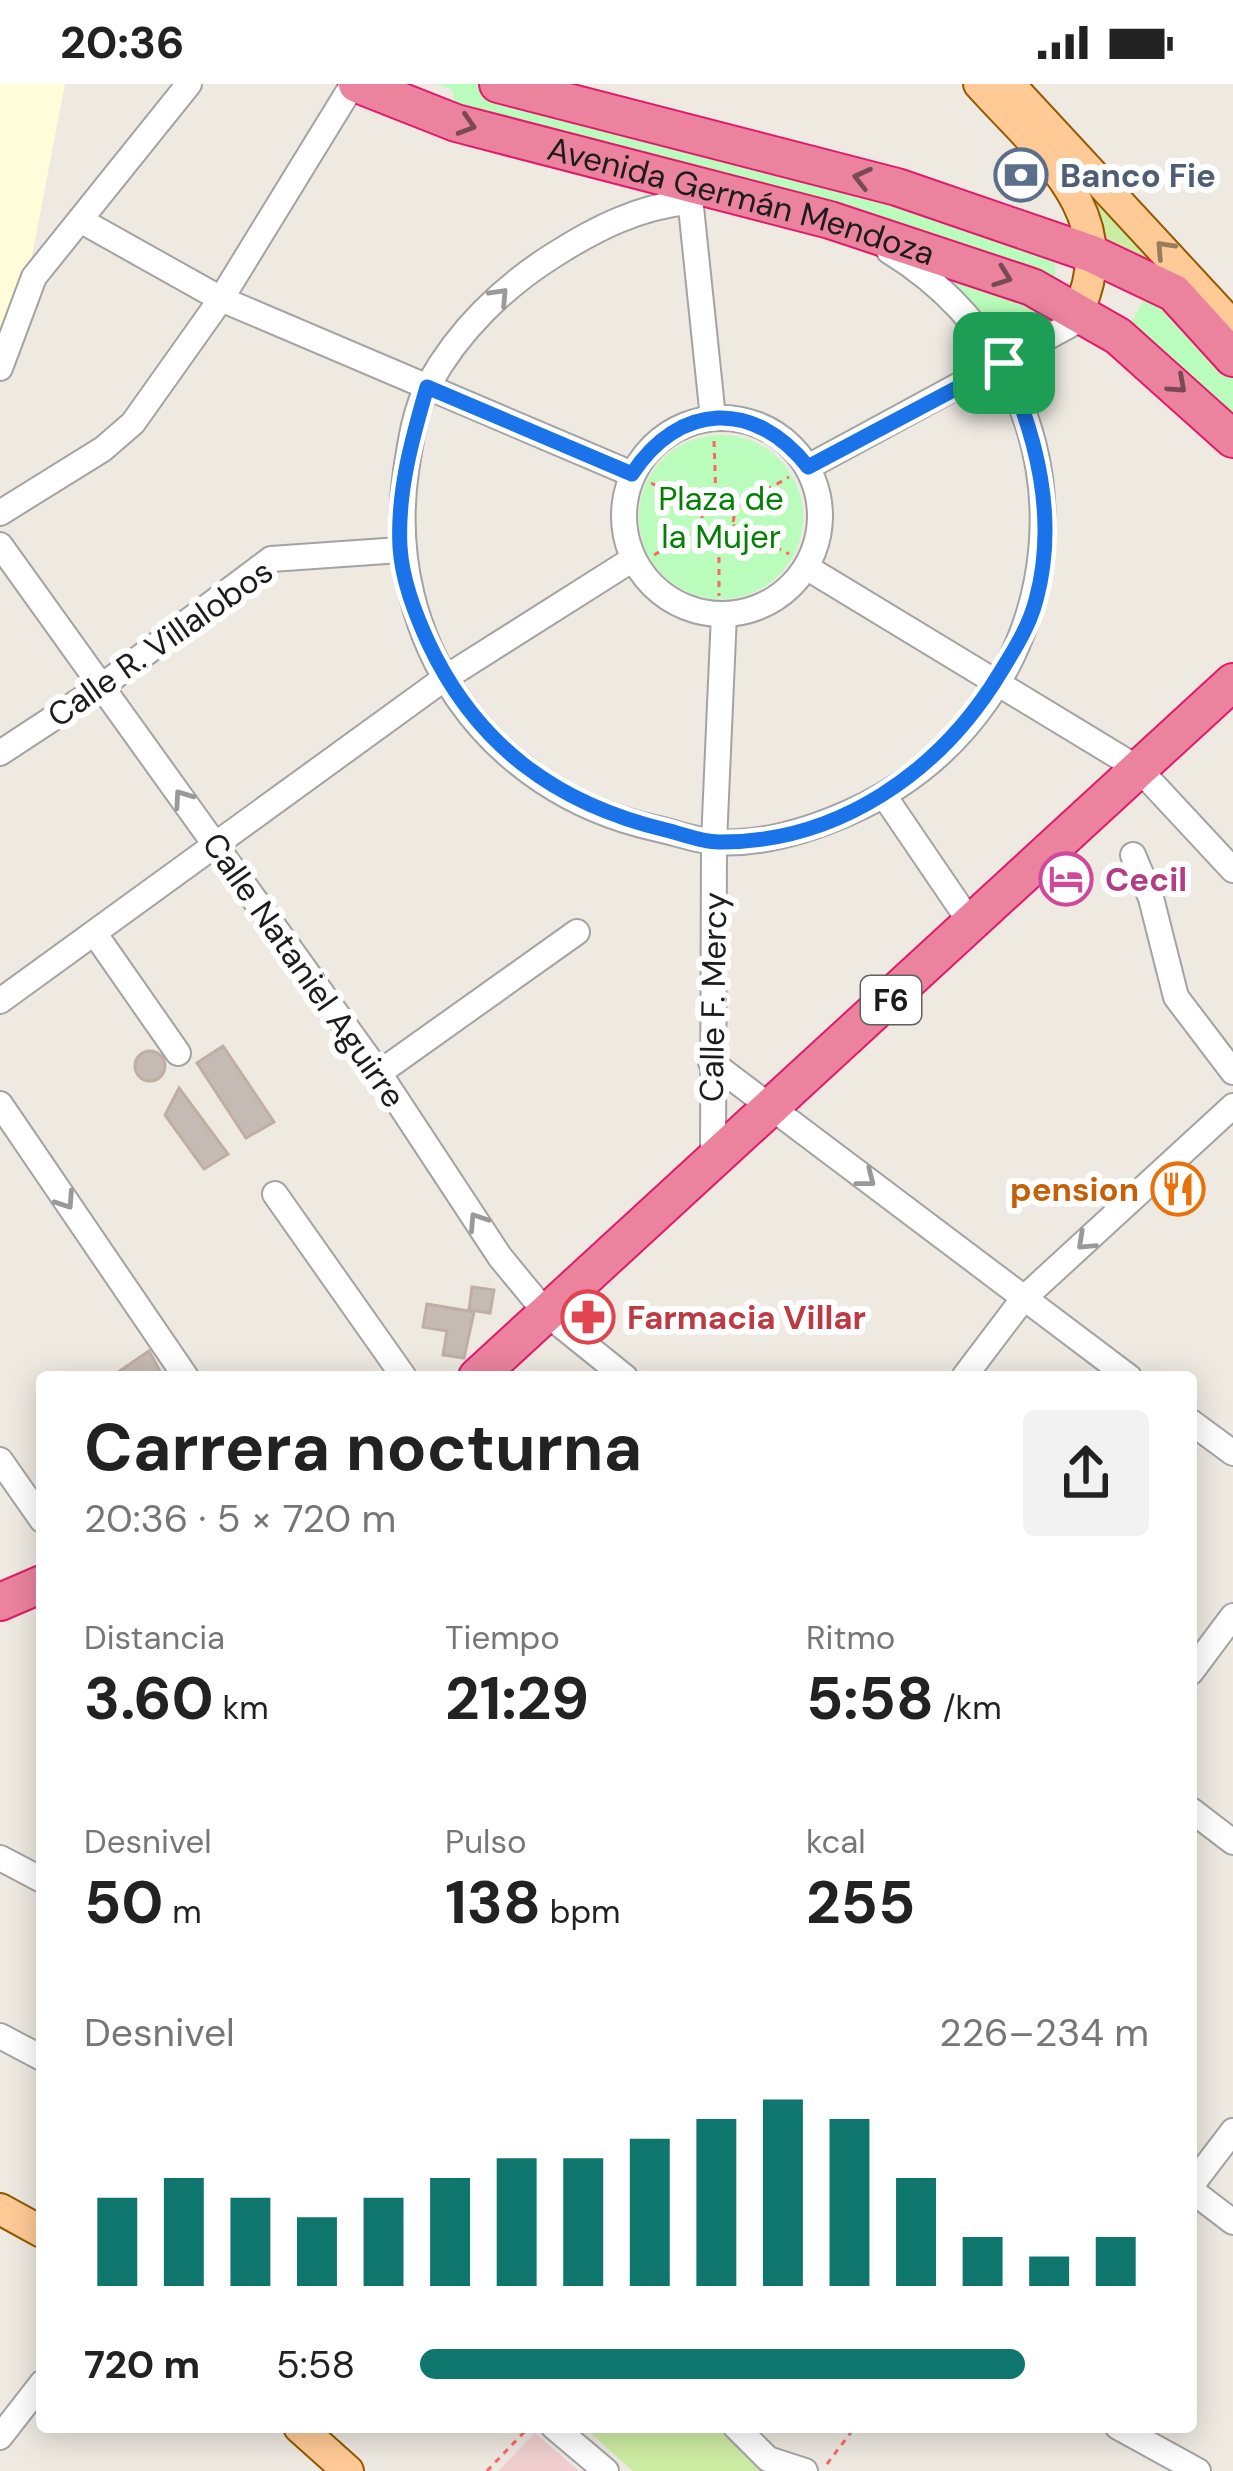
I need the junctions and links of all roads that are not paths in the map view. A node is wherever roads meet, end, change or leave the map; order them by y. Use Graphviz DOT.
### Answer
graph roads {
  1 [pos="189,84"];
  2 [pos="355,84"];
  3 [pos="498,84"];
  4 [pos="979,84"];
  5 [pos="1009,84"];
  6 [pos="555,93"];
  7 [pos="688,193"];
  8 [pos="80,220"];
  9 [pos="830,220"];
  10 [pos="1092,254"];
  11 [pos="220,299"];
  12 [pos="1227,306"];
  13 [pos="1079,309"];
  14 [pos="1233,358"];
  15 [pos="1004,363"];
  16 [pos="0,368"];
  17 [pos="427,387"];
  18 [pos="713,418"];
  19 [pos="1233,439"];
  20 [pos="808,467"];
  21 [pos="632,474"];
  22 [pos="0,513"];
  23 [pos="0,545"];
  24 [pos="400,550"];
  25 [pos="632,559"];
  26 [pos="806,567"];
  27 [pos="718,614"];
  28 [pos="445,679"];
  29 [pos="995,680"];
  30 [pos="1233,682"];
  31 [pos="102,686"];
  32 [pos="0,753"];
  33 [pos="1139,769"];
  34 [pos="885,796"];
  35 [pos="714,842"];
  36 [pos="216,846"];
  37 [pos="1133,855"];
  38 [pos="1233,870"];
  39 [pos="972,925"];
  40 [pos="578,932"];
  41 [pos="95,934"];
  42 [pos="0,1001"];
  43 [pos="178,1053"];
  44 [pos="711,1063"];
  45 [pos="1233,1072"];
  46 [pos="379,1073"];
  47 [pos="0,1105"];
  48 [pos="1233,1106"];
  49 [pos="774,1107"];
  50 [pos="713,1163"];
  51 [pos="275,1194"];
  52 [pos="1023,1299"];
  53 [pos="548,1314"];
  54 [pos="182,1371"];
  55 [pos="400,1371"];
  56 [pos="484,1371"];
  57 [pos="618,1371"];
  58 [pos="969,1371"];
  59 [pos="1121,1371"];
  60 [pos="1197,1426"];
  61 [pos="1233,1453"];
  62 [pos="0,1460"];
  63 [pos="36,1511"];
  64 [pos="36,1587"];
  65 [pos="0,1602"];
  66 [pos="1233,1616"];
  67 [pos="1197,1664"];
  68 [pos="1197,1815"];
  69 [pos="1233,1842"];
  70 [pos="0,1858"];
  71 [pos="36,1877"];
  72 [pos="0,2036"];
  73 [pos="36,2055"];
  74 [pos="1233,2131"];
  75 [pos="1197,2180"];
  76 [pos="1197,2193"];
  77 [pos="0,2210"];
  78 [pos="1233,2222"];
  79 [pos="36,2229"];
  80 [pos="36,2391"];
  81 [pos="305,2433"];
  82 [pos="561,2433"];
  83 [pos="742,2433"];
  84 [pos="1129,2433"];
  85 [pos="0,2437"];
  86 [pos="348,2471"];
  87 [pos="606,2471"];
  88 [pos="806,2471"];
  89 [pos="1198,2471"];
  1 -- 8 [label="street"];
  2 -- 7 [label="highway, Avenida Germán Mendoza, one-way"];
  2 -- 11 [label="street"];
  3 -- 6 [label="highway, Avenida Germán Mendoza"];
  4 -- 10 [label="main road"];
  12 -- 5 [label="main road, one-way"];
  10 -- 6 [label="highway, Avenida Germán Mendoza, one-way"];
  7 -- 9 [label="highway, Avenida Germán Mendoza"];
  17 -- 7 [label="street, one-way"];
  7 -- 18 [label="street"];
  8 -- 11 [label="street"];
  8 -- 16 [label="street"];
  9 -- 13 [label="highway, Avenida Germán Mendoza, one-way"];
  9 -- 15 [label="street"];
  10 -- 13 [label="main road"];
  10 -- 14 [label="highway, Avenida Germán Mendoza"];
  11 -- 17 [label="street"];
  11 -- 22 [label="street"];
  13 -- 15 [label="street"];
  13 -- 19 [label="highway, Avenida Germán Mendoza, one-way"];
  15 -- 20 [label="street"];
  15 -- 29 [label="street"];
  17 -- 21 [label="street"];
  17 -- 24 [label="street"];
  18 -- 20 [label="street"];
  18 -- 21 [label="street"];
  20 -- 26 [label="street"];
  21 -- 25 [label="street"];
  23 -- 31 [label="street, Calle Nataniel Aguirre"];
  24 -- 28 [label="street"];
  24 -- 31 [label="street, Calle R. Villalobos"];
  25 -- 27 [label="street"];
  25 -- 28 [label="street"];
  26 -- 27 [label="street"];
  26 -- 29 [label="street"];
  27 -- 35 [label="street, Calle F. Mercy"];
  28 -- 35 [label="street"];
  28 -- 36 [label="street"];
  29 -- 33 [label="street"];
  29 -- 34 [label="street"];
  30 -- 33 [label="highway, F6"];
  31 -- 32 [label="street, Calle R. Villalobos"];
  36 -- 31 [label="street, Calle Nataniel Aguirre, one-way"];
  33 -- 38 [label="street"];
  33 -- 39 [label="highway, F6"];
  34 -- 35 [label="street"];
  34 -- 39 [label="street"];
  35 -- 44 [label="street, Calle F. Mercy"];
  36 -- 41 [label="street"];
  36 -- 46 [label="street, Calle Nataniel Aguirre"];
  37 -- 45 [label="street"];
  39 -- 49 [label="highway, F6"];
  40 -- 46 [label="street"];
  41 -- 42 [label="street"];
  41 -- 43 [label="street"];
  44 -- 49 [label="street"];
  44 -- 50 [label="street, Calle F. Mercy"];
  53 -- 46 [label="street, Calle Nataniel Aguirre, one-way"];
  47 -- 54 [label="street, one-way"];
  48 -- 52 [label="street, one-way"];
  49 -- 50 [label="highway, F6"];
  49 -- 52 [label="street, one-way"];
  50 -- 53 [label="highway, F6"];
  51 -- 55 [label="street"];
  52 -- 58 [label="street"];
  52 -- 59 [label="street"];
  53 -- 56 [label="highway, F6"];
  53 -- 57 [label="street, Calle Nataniel Aguirre"];
  60 -- 61 [label="street"];
  62 -- 63 [label="street"];
  64 -- 65 [label="highway"];
  66 -- 67 [label="street"];
  68 -- 69 [label="street"];
  70 -- 71 [label="street"];
  72 -- 73 [label="street"];
  74 -- 75 [label="street"];
  76 -- 78 [label="street"];
  77 -- 79 [label="main road"];
  80 -- 85 [label="street"];
  81 -- 86 [label="main road"];
  82 -- 87 [label="street"];
  83 -- 88 [label="street"];
  84 -- 89 [label="street"];
}
